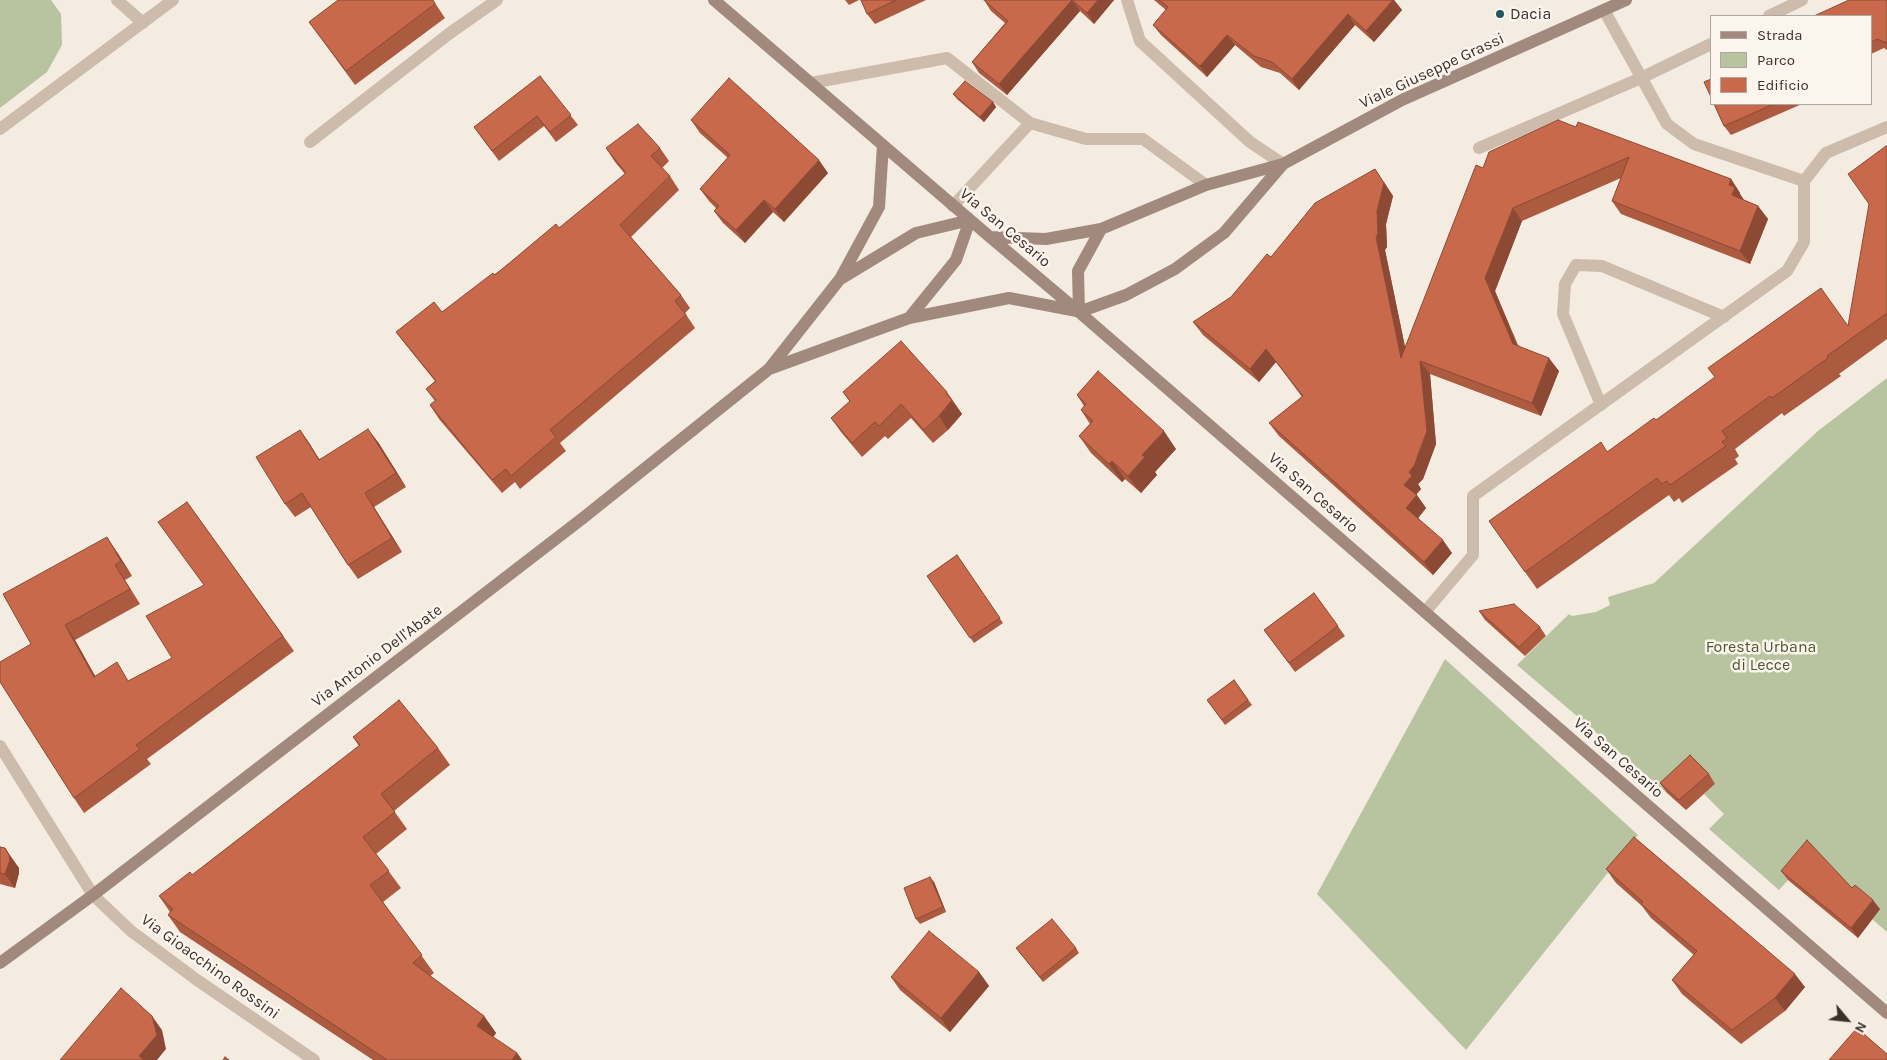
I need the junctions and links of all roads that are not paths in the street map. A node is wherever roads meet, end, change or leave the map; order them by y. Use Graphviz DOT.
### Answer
graph roads {
  1 [pos="117,0"];
  2 [pos="173,0"];
  3 [pos="497,0"];
  4 [pos="714,0"];
  5 [pos="1128,0"];
  6 [pos="1626,0"];
  7 [pos="1802,0"];
  8 [pos="1604,10"];
  9 [pos="1771,15"];
  10 [pos="143,24"];
  11 [pos="1710,44"];
  12 [pos="1641,78"];
  13 [pos="811,84"];
  14 [pos="1030,123"];
  15 [pos="1887,127"];
  16 [pos="0,129"];
  17 [pos="310,142"];
  18 [pos="883,145"];
  19 [pos="1479,148"];
  20 [pos="1283,164"];
  21 [pos="1804,181"];
  22 [pos="1206,185"];
  23 [pos="953,206"];
  24 [pos="970,220"];
  25 [pos="1101,229"];
  26 [pos="990,237"];
  27 [pos="840,279"];
  28 [pos="1079,312"];
  29 [pos="1724,317"];
  30 [pos="909,318"];
  31 [pos="769,369"];
  32 [pos="1601,404"];
  33 [pos="1425,612"];
  34 [pos="1,751"];
  35 [pos="93,895"];
  36 [pos="0,963"];
  37 [pos="1887,1013"];
  38 [pos="314,1060"];
  1 -- 10 [label="street"];
  2 -- 10 [label="street"];
  3 -- 17 [label="street"];
  4 -- 13 [label="main road, Via San Cesario"];
  5 -- 20 [label="street"];
  6 -- 8 [label="main road, Viale Giuseppe Grassi"];
  7 -- 9 [label="street"];
  8 -- 12 [label="street"];
  8 -- 20 [label="main road, Viale Giuseppe Grassi"];
  10 -- 16 [label="street"];
  11 -- 12 [label="street"];
  12 -- 19 [label="street"];
  12 -- 21 [label="street"];
  13 -- 14 [label="street"];
  13 -- 18 [label="main road, Via San Cesario"];
  14 -- 22 [label="street"];
  14 -- 23 [label="street"];
  15 -- 21 [label="street"];
  18 -- 23 [label="main road, Via San Cesario"];
  18 -- 27 [label="main road, Via Antonio Dell'Abate"];
  20 -- 22 [label="main road, Viale Giuseppe Grassi"];
  20 -- 28 [label="main road, Viale Giuseppe Grassi"];
  21 -- 29 [label="street"];
  22 -- 25 [label="main road, Viale Giuseppe Grassi"];
  23 -- 24 [label="main road, Via San Cesario"];
  24 -- 26 [label="main road, Via San Cesario"];
  24 -- 27 [label="main road, Via Antonio Dell'Abate"];
  24 -- 30 [label="main road"];
  25 -- 26 [label="main road, Viale Giuseppe Grassi"];
  25 -- 28 [label="main road"];
  26 -- 28 [label="main road, Via San Cesario"];
  27 -- 31 [label="main road, Via Antonio Dell'Abate"];
  28 -- 30 [label="main road, Via Antonio Dell'Abate"];
  28 -- 33 [label="main road, Via San Cesario"];
  29 -- 32 [label="street"];
  29 -- 32 [label="street"];
  30 -- 31 [label="main road, Via Antonio Dell'Abate"];
  31 -- 35 [label="main road, Via Antonio Dell'Abate"];
  32 -- 33 [label="street"];
  33 -- 37 [label="main road, Via San Cesario"];
  34 -- 35 [label="street, Via Gioacchino Rossini"];
  35 -- 36 [label="main road, Via Antonio Dell'Abate"];
  35 -- 38 [label="street, Via Gioacchino Rossini"];
}
